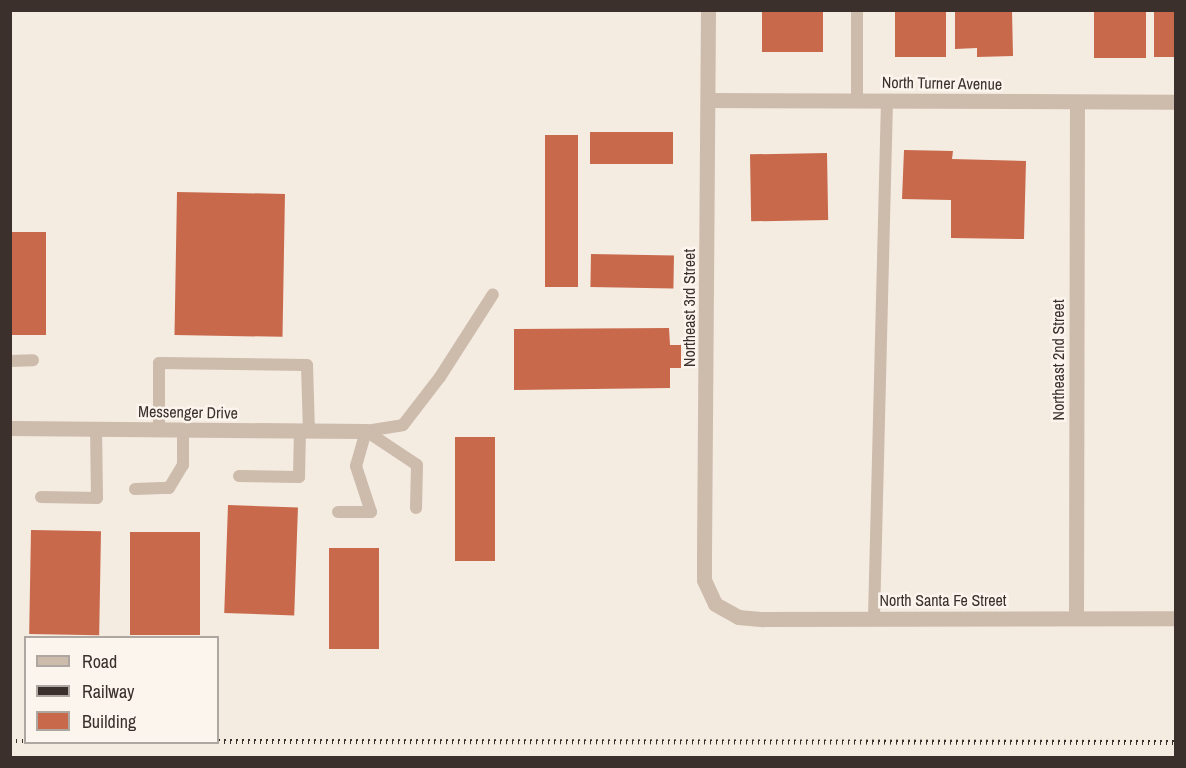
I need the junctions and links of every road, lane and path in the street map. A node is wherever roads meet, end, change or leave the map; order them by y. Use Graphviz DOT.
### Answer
graph roads {
  1 [pos="708,10"];
  2 [pos="857,10"];
  3 [pos="708,100"];
  4 [pos="857,100"];
  5 [pos="887,100"];
  6 [pos="1077,102"];
  7 [pos="1176,102"];
  8 [pos="493,294"];
  9 [pos="33,360"];
  10 [pos="10,361"];
  11 [pos="10,428"];
  12 [pos="96,429"];
  13 [pos="159,429"];
  14 [pos="183,430"];
  15 [pos="304,431"];
  16 [pos="366,431"];
  17 [pos="239,476"];
  18 [pos="135,489"];
  19 [pos="41,497"];
  20 [pos="416,508"];
  21 [pos="338,512"];
  22 [pos="715,604"];
  23 [pos="1076,617"];
  24 [pos="874,618"];
  25 [pos="1176,618"];
  1 -- 3 [label="street, Northeast 3rd Street"];
  2 -- 4 [label="lane"];
  3 -- 4 [label="street, North Turner Avenue"];
  3 -- 22 [label="street, Northeast 3rd Street"];
  4 -- 5 [label="street, North Turner Avenue"];
  5 -- 6 [label="street, North Turner Avenue"];
  5 -- 24 [label="lane"];
  6 -- 7 [label="street, North Turner Avenue"];
  6 -- 23 [label="street, Northeast 2nd Street"];
  8 -- 16 [label="lane"];
  9 -- 10 [label="lane"];
  11 -- 12 [label="street, Messenger Drive"];
  12 -- 13 [label="street, Messenger Drive"];
  12 -- 19 [label="lane"];
  13 -- 14 [label="street, Messenger Drive"];
  13 -- 15 [label="lane"];
  14 -- 15 [label="street, Messenger Drive"];
  14 -- 18 [label="lane"];
  15 -- 16 [label="street, Messenger Drive"];
  15 -- 17 [label="lane"];
  16 -- 20 [label="lane"];
  16 -- 21 [label="lane"];
  22 -- 24 [label="street, North Santa Fe Street"];
  23 -- 24 [label="street, North Santa Fe Street"];
  23 -- 25 [label="street, North Santa Fe Street"];
}
